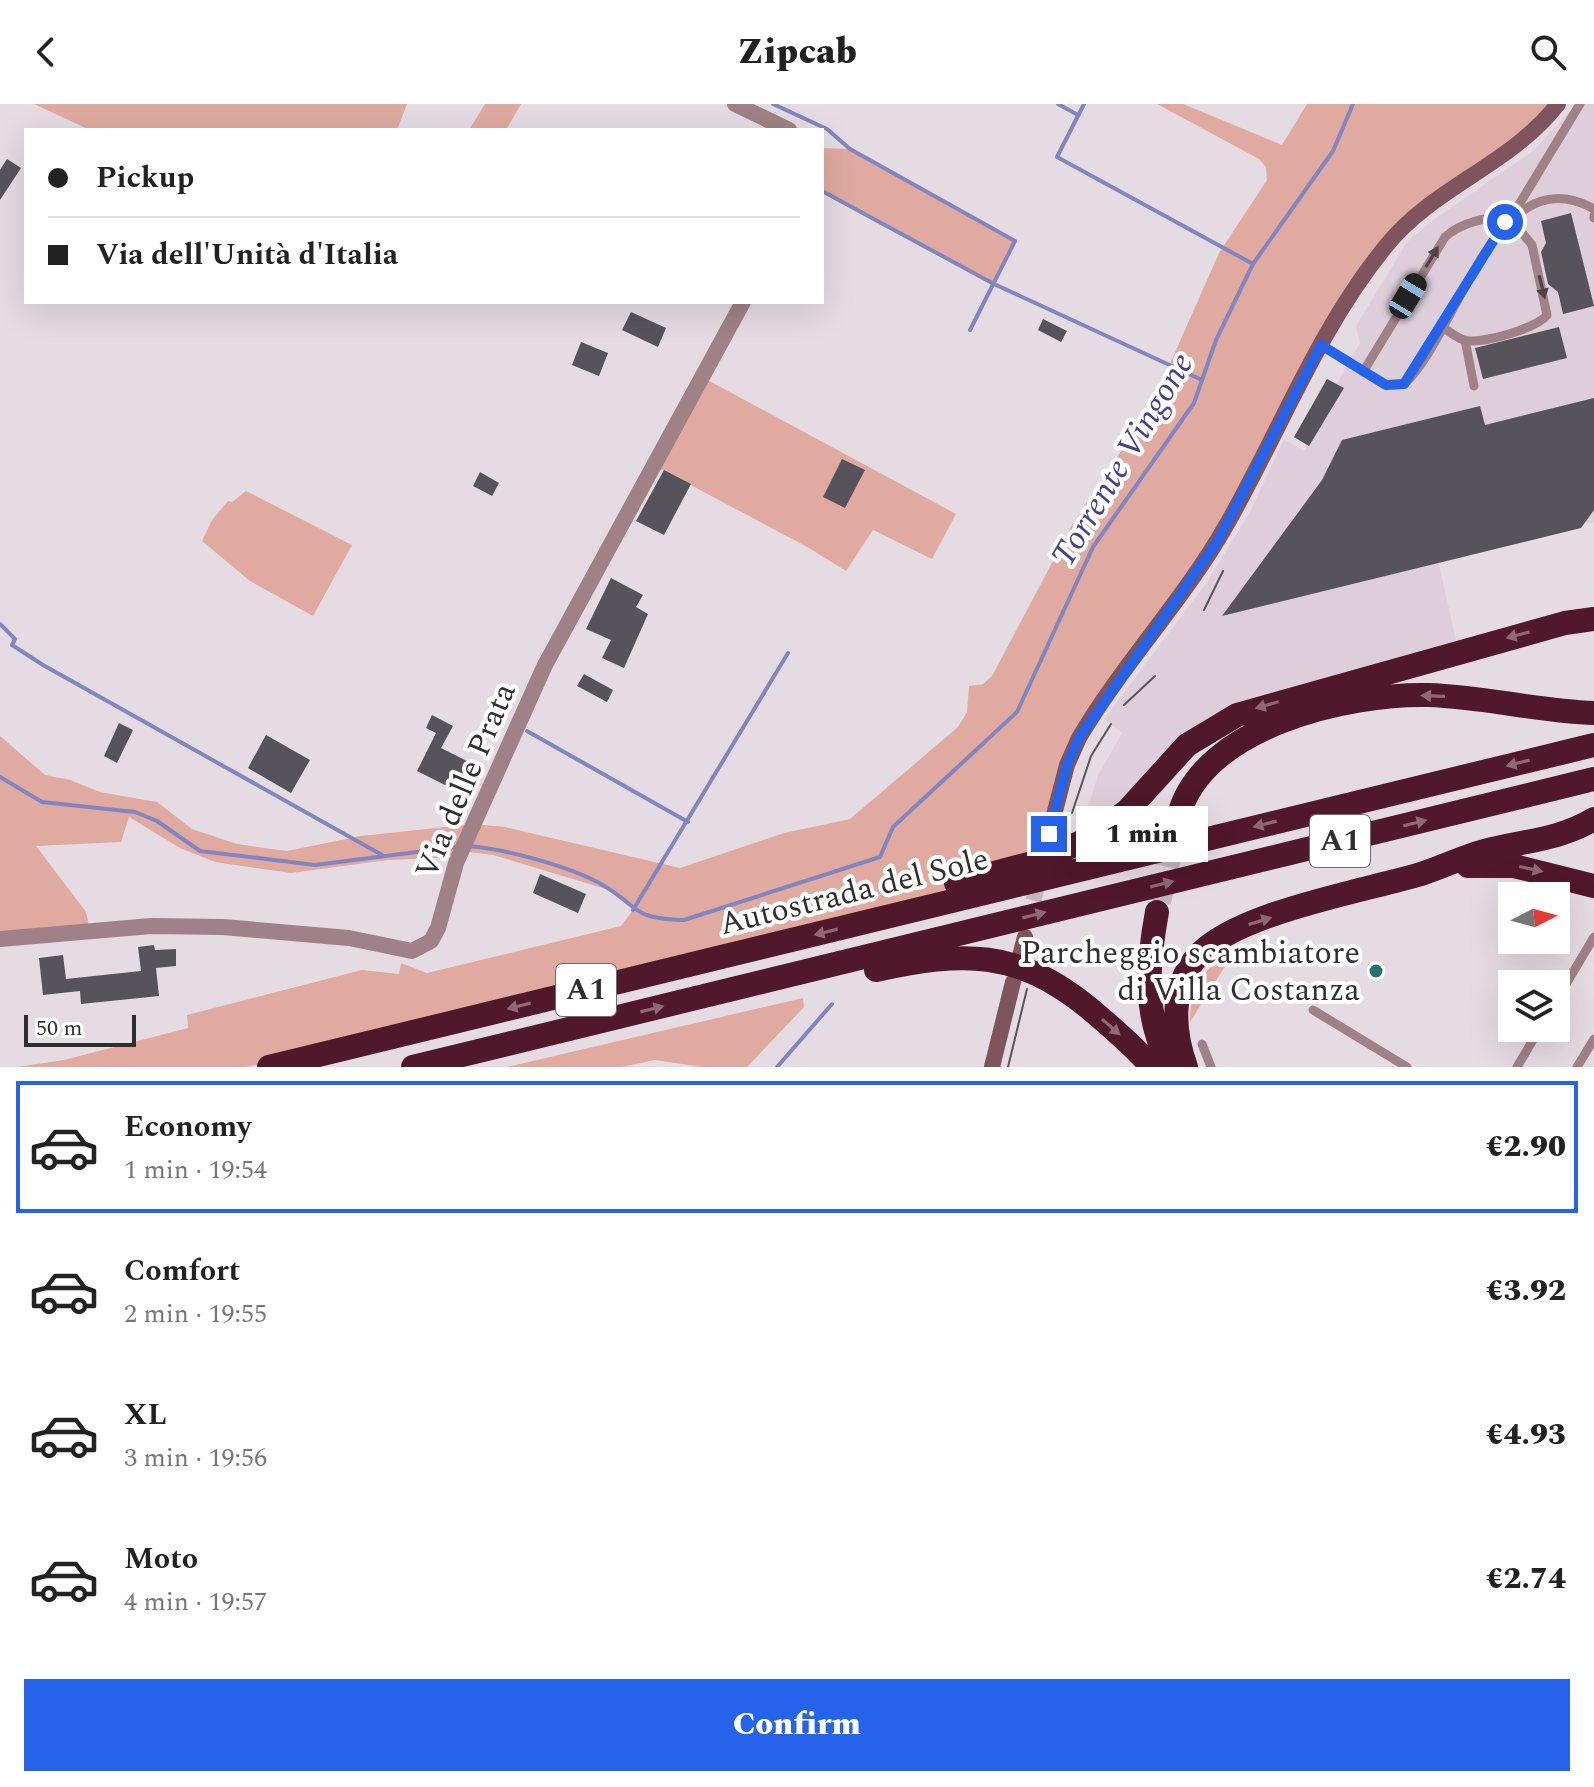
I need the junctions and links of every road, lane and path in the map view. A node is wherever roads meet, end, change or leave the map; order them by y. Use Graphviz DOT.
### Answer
graph roads {
  1 [pos="735,104"];
  2 [pos="1558,104"];
  3 [pos="1580,104"];
  4 [pos="785,128"];
  5 [pos="1594,209"];
  6 [pos="1510,218"];
  7 [pos="742,304"];
  8 [pos="1442,327"];
  9 [pos="1465,340"];
  10 [pos="1321,345"];
  11 [pos="1363,372"];
  12 [pos="1474,386"];
  13 [pos="1594,619"];
  14 [pos="1594,713"];
  15 [pos="1594,745"];
  16 [pos="1594,779"];
  17 [pos="1179,815"];
  18 [pos="1594,819"];
  19 [pos="1049,834"];
  20 [pos="1426,873"];
  21 [pos="994,882"];
  22 [pos="1594,886"];
  23 [pos="1157,912"];
  24 [pos="1025,937"];
  25 [pos="1594,937"];
  26 [pos="0,939"];
  27 [pos="1020,956"];
  28 [pos="1570,977"];
  29 [pos="1013,982"];
  30 [pos="719,992"];
  31 [pos="1313,1010"];
  32 [pos="1594,1039"];
  33 [pos="1532,1042"];
  34 [pos="1202,1044"];
  35 [pos="269,1067"];
  36 [pos="413,1067"];
  37 [pos="992,1067"];
  38 [pos="1152,1067"];
  39 [pos="1171,1067"];
  40 [pos="1186,1067"];
  41 [pos="1211,1067"];
  42 [pos="1407,1067"];
  43 [pos="1517,1067"];
  44 [pos="1577,1067"];
  1 -- 4 [label="street"];
  2 -- 10 [label="street"];
  3 -- 6 [label="lane"];
  5 -- 6 [label="lane"];
  6 -- 8 [label="lane"];
  6 -- 9 [label="lane, one-way"];
  11 -- 6 [label="lane, one-way"];
  7 -- 26 [label="street, Via delle Prata"];
  8 -- 9 [label="lane"];
  8 -- 11 [label="lane"];
  9 -- 12 [label="lane"];
  10 -- 11 [label="lane"];
  10 -- 19 [label="street"];
  13 -- 21 [label="highway, one-way"];
  14 -- 17 [label="highway, one-way"];
  15 -- 21 [label="highway, Autostrada del Sole / A1, one-way"];
  30 -- 16 [label="highway, Autostrada del Sole / A1, one-way"];
  18 -- 20 [label="highway"];
  20 -- 22 [label="highway, one-way"];
  40 -- 20 [label="highway, one-way"];
  21 -- 35 [label="highway, Autostrada del Sole / A1, one-way"];
  23 -- 39 [label="highway"];
  24 -- 27 [label="street"];
  25 -- 28 [label="lane"];
  29 -- 37 [label="street"];
  36 -- 30 [label="highway, Autostrada del Sole / A1, one-way"];
  30 -- 38 [label="highway, one-way"];
  31 -- 42 [label="lane"];
  32 -- 44 [label="lane"];
  33 -- 43 [label="lane"];
  34 -- 41 [label="lane"];
}
